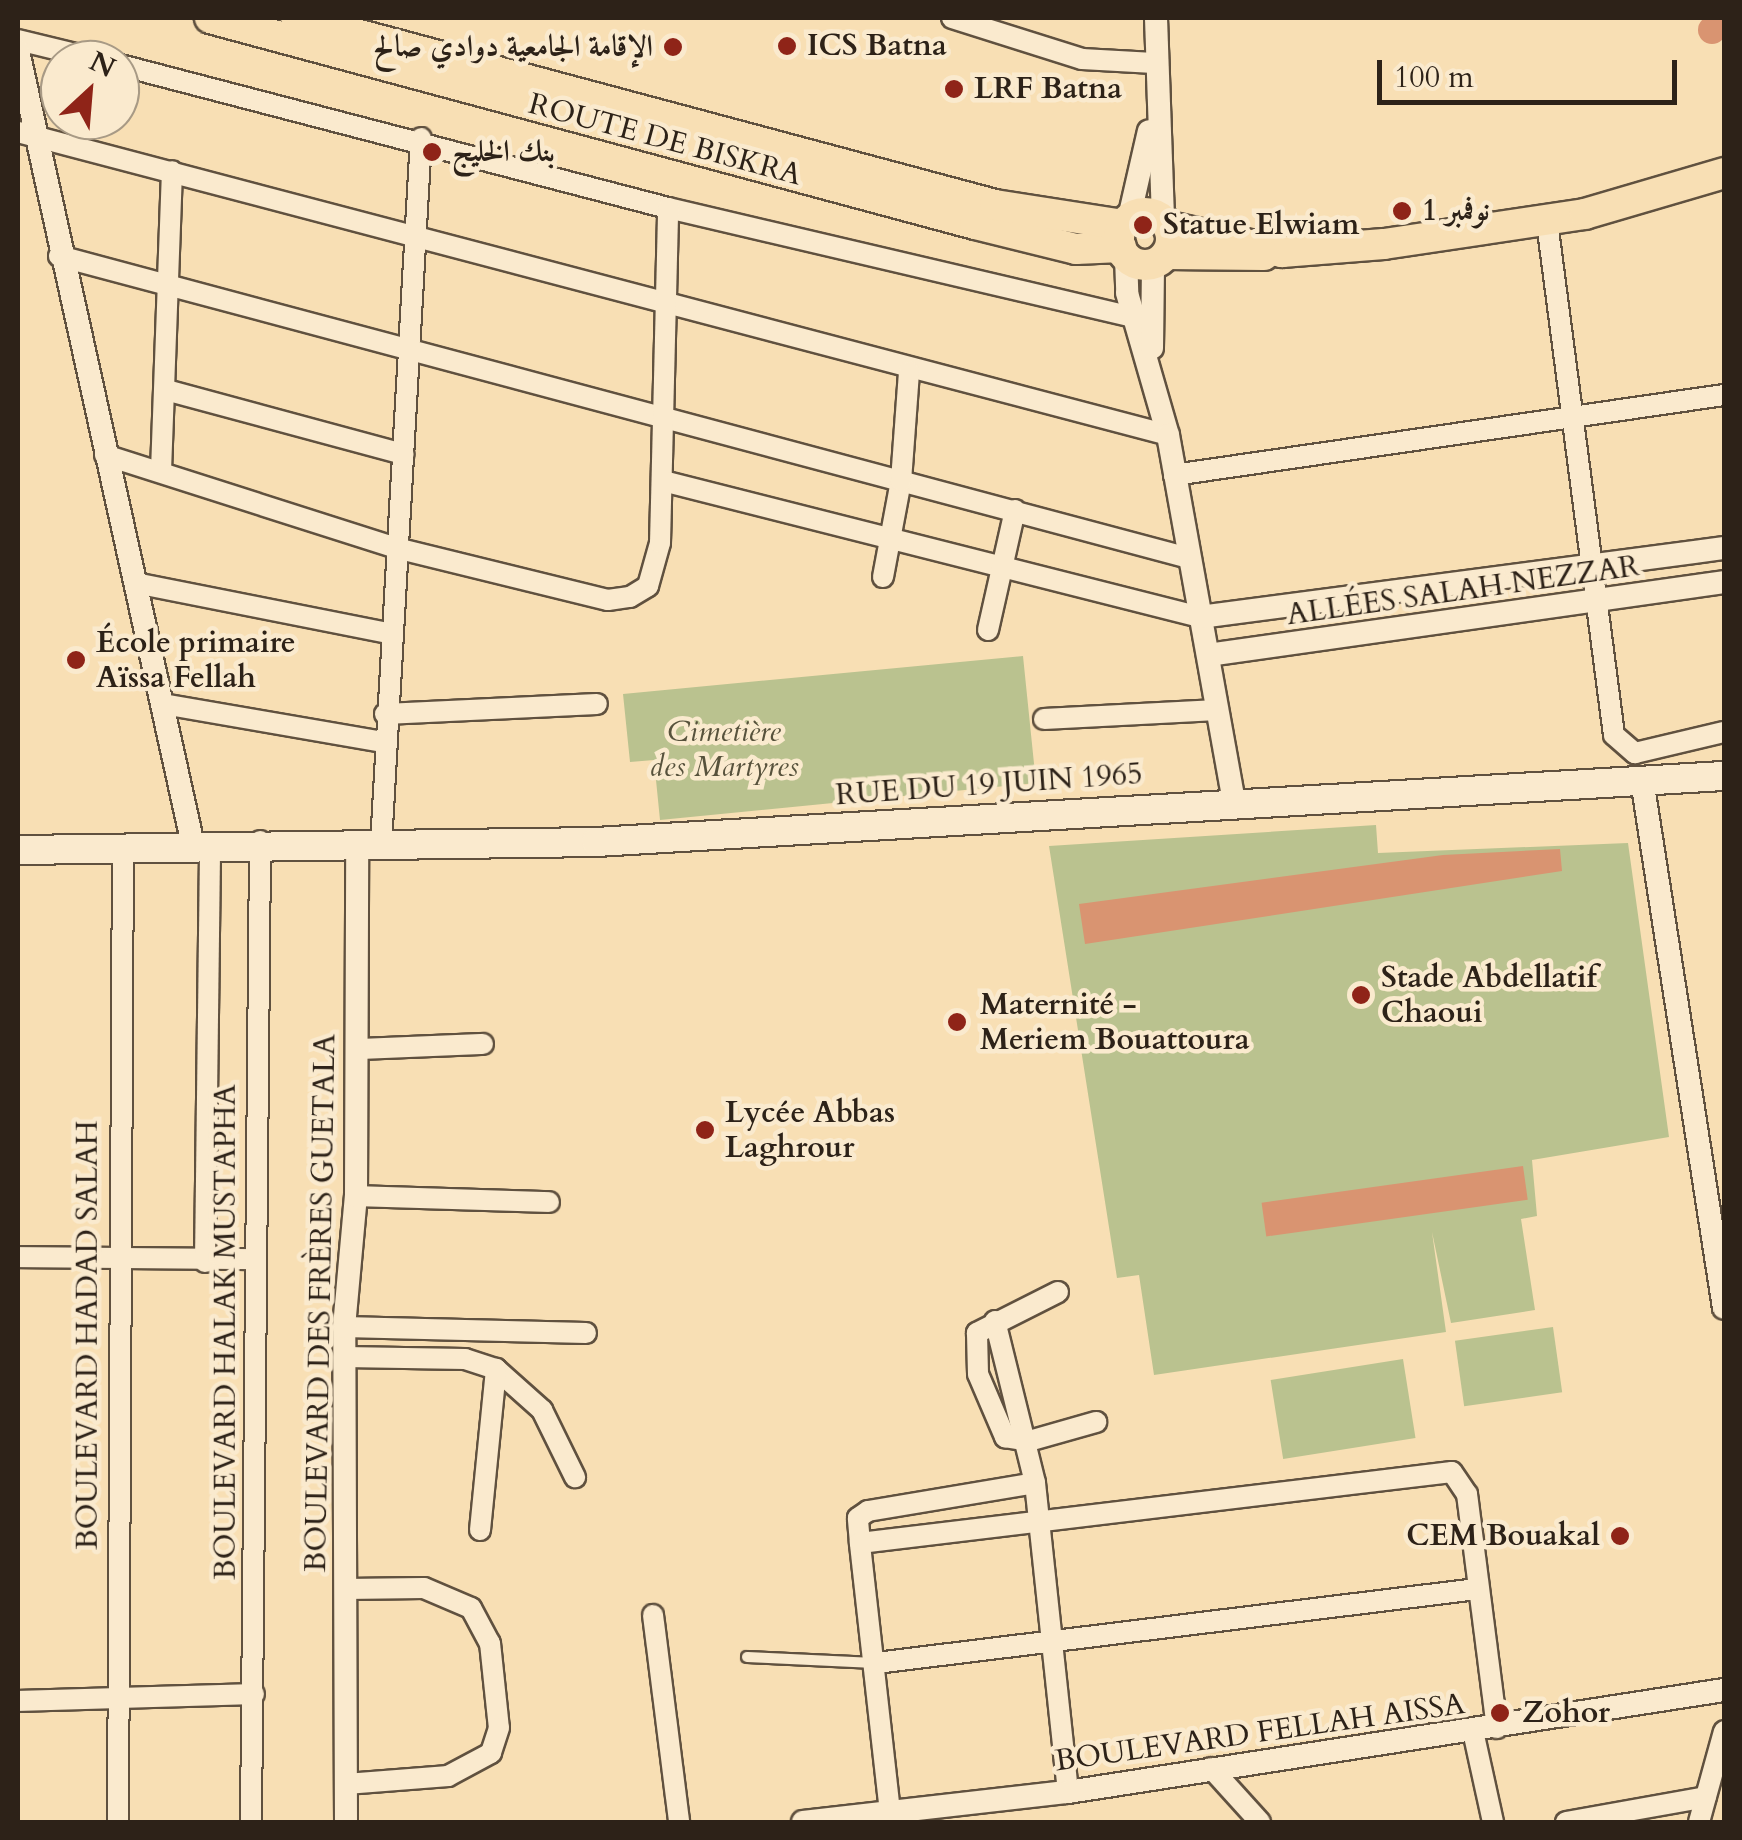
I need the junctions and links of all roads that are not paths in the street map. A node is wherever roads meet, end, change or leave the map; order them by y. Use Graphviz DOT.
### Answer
graph roads {
  1 [pos="210,18"];
  2 [pos="952,18"];
  3 [pos="1156,18"];
  4 [pos="310,25"];
  5 [pos="18,51"];
  6 [pos="1154,64"];
  7 [pos="140,70"];
  8 [pos="1154,108"];
  9 [pos="25,134"];
  10 [pos="420,138"];
  11 [pos="172,172"];
  12 [pos="1724,173"];
  13 [pos="668,208"];
  14 [pos="1547,222"];
  15 [pos="1144,239"];
  16 [pos="416,240"];
  17 [pos="59,256"];
  18 [pos="169,290"];
  19 [pos="664,304"];
  20 [pos="1134,317"];
  21 [pos="408,350"];
  22 [pos="1152,362"];
  23 [pos="909,371"];
  24 [pos="166,390"];
  25 [pos="1724,394"];
  26 [pos="1571,415"];
  27 [pos="665,416"];
  28 [pos="1168,435"];
  29 [pos="105,454"];
  30 [pos="404,454"];
  31 [pos="161,471"];
  32 [pos="1174,475"];
  33 [pos="663,482"];
  34 [pos="902,482"];
  35 [pos="1015,510"];
  36 [pos="891,541"];
  37 [pos="396,548"];
  38 [pos="1724,548"];
  39 [pos="1184,557"];
  40 [pos="1004,568"];
  41 [pos="1588,568"];
  42 [pos="883,576"];
  43 [pos="1724,582"];
  44 [pos="136,583"];
  45 [pos="1592,605"];
  46 [pos="1200,617"];
  47 [pos="988,630"];
  48 [pos="388,633"];
  49 [pos="1208,656"];
  50 [pos="163,704"];
  51 [pos="597,704"];
  52 [pos="1216,710"];
  53 [pos="386,714"];
  54 [pos="1044,718"];
  55 [pos="1724,732"];
  56 [pos="384,742"];
  57 [pos="1724,776"];
  58 [pos="1642,780"];
  59 [pos="1234,802"];
  60 [pos="260,841"];
  61 [pos="201,845"];
  62 [pos="369,845"];
  63 [pos="123,847"];
  64 [pos="18,850"];
  65 [pos="483,1044"];
  66 [pos="358,1049"];
  67 [pos="356,1196"];
  68 [pos="549,1202"];
  69 [pos="18,1257"];
  70 [pos="117,1259"];
  71 [pos="255,1259"];
  72 [pos="205,1262"];
  73 [pos="1058,1292"];
  74 [pos="1724,1308"];
  75 [pos="996,1321"];
  76 [pos="344,1326"];
  77 [pos="586,1333"];
  78 [pos="344,1356"];
  79 [pos="496,1369"];
  80 [pos="1096,1422"];
  81 [pos="1028,1441"];
  82 [pos="575,1477"];
  83 [pos="1035,1483"];
  84 [pos="1041,1520"];
  85 [pos="480,1530"];
  86 [pos="860,1543"];
  87 [pos="345,1588"];
  88 [pos="1478,1589"];
  89 [pos="653,1616"];
  90 [pos="1055,1638"];
  91 [pos="746,1657"];
  92 [pos="876,1663"];
  93 [pos="1724,1690"];
  94 [pos="117,1694"];
  95 [pos="254,1694"];
  96 [pos="18,1701"];
  97 [pos="1485,1730"];
  98 [pos="1724,1731"];
  99 [pos="1211,1768"];
  100 [pos="346,1784"];
  101 [pos="1068,1792"];
  102 [pos="1706,1796"];
  103 [pos="890,1812"];
  104 [pos="952,1815"];
  105 [pos="118,1822"];
  106 [pos="251,1822"];
  107 [pos="346,1822"];
  108 [pos="679,1822"];
  109 [pos="814,1822"];
  110 [pos="1260,1822"];
  111 [pos="1493,1822"];
  112 [pos="1566,1822"];
  113 [pos="1699,1822"];
  1 -- 4 [label="main road, ROUTE DE BISKRA"];
  2 -- 6 [label="street"];
  3 -- 6 [label="street"];
  4 -- 15 [label="main road, ROUTE DE BISKRA"];
  5 -- 9 [label="street"];
  6 -- 8 [label="street"];
  7 -- 10 [label="street"];
  8 -- 15 [label="street"];
  8 -- 15 [label="street"];
  9 -- 11 [label="street"];
  9 -- 17 [label="street"];
  10 -- 13 [label="street"];
  10 -- 16 [label="street"];
  11 -- 16 [label="street"];
  11 -- 18 [label="street"];
  12 -- 14 [label="main road, ROUTE DE BISKRA"];
  13 -- 19 [label="street"];
  13 -- 20 [label="street"];
  14 -- 15 [label="main road, ROUTE DE BISKRA"];
  14 -- 26 [label="street"];
  15 -- 20 [label="street"];
  15 -- 22 [label="street"];
  16 -- 19 [label="street"];
  16 -- 21 [label="street"];
  17 -- 18 [label="street"];
  17 -- 29 [label="street"];
  18 -- 21 [label="street"];
  18 -- 24 [label="street"];
  19 -- 23 [label="street"];
  19 -- 27 [label="street"];
  20 -- 22 [label="street"];
  21 -- 27 [label="street"];
  21 -- 30 [label="street"];
  22 -- 28 [label="street"];
  23 -- 28 [label="street"];
  23 -- 34 [label="street"];
  24 -- 30 [label="street"];
  24 -- 31 [label="street"];
  25 -- 26 [label="street"];
  26 -- 32 [label="street"];
  26 -- 41 [label="street"];
  27 -- 33 [label="street"];
  27 -- 34 [label="street"];
  28 -- 32 [label="street"];
  29 -- 31 [label="street"];
  29 -- 44 [label="street"];
  30 -- 37 [label="street"];
  31 -- 37 [label="street"];
  32 -- 39 [label="street"];
  33 -- 36 [label="street"];
  33 -- 37 [label="street"];
  34 -- 35 [label="street"];
  34 -- 36 [label="street"];
  35 -- 39 [label="street"];
  35 -- 40 [label="street"];
  36 -- 40 [label="street"];
  36 -- 42 [label="street"];
  37 -- 48 [label="street"];
  38 -- 41 [label="street"];
  39 -- 46 [label="street"];
  40 -- 46 [label="street"];
  40 -- 47 [label="street"];
  41 -- 45 [label="street"];
  41 -- 46 [label="street"];
  43 -- 45 [label="street, ALLÉES SALAH NEZZAR"];
  44 -- 48 [label="street"];
  44 -- 50 [label="street"];
  45 -- 49 [label="street, ALLÉES SALAH NEZZAR"];
  45 -- 55 [label="street"];
  46 -- 49 [label="street"];
  48 -- 53 [label="street"];
  49 -- 52 [label="street"];
  50 -- 56 [label="street"];
  50 -- 61 [label="street"];
  51 -- 53 [label="street"];
  52 -- 54 [label="street"];
  52 -- 59 [label="street"];
  53 -- 56 [label="street"];
  56 -- 62 [label="street"];
  57 -- 58 [label="main road, RUE DU 19 JUIN 1965"];
  58 -- 59 [label="main road, RUE DU 19 JUIN 1965"];
  58 -- 74 [label="street"];
  59 -- 62 [label="main road, RUE DU 19 JUIN 1965"];
  60 -- 61 [label="main road, RUE DU 19 JUIN 1965"];
  60 -- 62 [label="main road, RUE DU 19 JUIN 1965"];
  60 -- 71 [label="street, BOULEVARD HALAK MUSTAPHA"];
  61 -- 63 [label="main road, RUE DU 19 JUIN 1965"];
  61 -- 72 [label="street"];
  62 -- 66 [label="street, BOULEVARD DES FRÈRES GUETALA"];
  63 -- 64 [label="main road, RUE DU 19 JUIN 1965"];
  63 -- 70 [label="street, BOULEVARD HADAD SALAH"];
  65 -- 66 [label="street"];
  66 -- 67 [label="street, BOULEVARD DES FRÈRES GUETALA"];
  67 -- 68 [label="street"];
  67 -- 76 [label="street, BOULEVARD DES FRÈRES GUETALA"];
  69 -- 70 [label="street"];
  70 -- 72 [label="street"];
  70 -- 94 [label="street, BOULEVARD HADAD SALAH"];
  71 -- 72 [label="street"];
  71 -- 95 [label="street, BOULEVARD HALAK MUSTAPHA"];
  73 -- 75 [label="street"];
  75 -- 81 [label="street"];
  75 -- 81 [label="street"];
  76 -- 77 [label="street"];
  76 -- 78 [label="street, BOULEVARD DES FRÈRES GUETALA"];
  78 -- 79 [label="street"];
  78 -- 87 [label="street, BOULEVARD DES FRÈRES GUETALA"];
  79 -- 82 [label="street"];
  79 -- 85 [label="street"];
  80 -- 81 [label="street"];
  81 -- 83 [label="street"];
  83 -- 84 [label="street"];
  83 -- 86 [label="street"];
  84 -- 86 [label="street"];
  84 -- 88 [label="street"];
  84 -- 90 [label="street"];
  86 -- 92 [label="street"];
  87 -- 100 [label="street, BOULEVARD DES FRÈRES GUETALA"];
  87 -- 100 [label="street"];
  88 -- 90 [label="street"];
  88 -- 97 [label="street"];
  89 -- 108 [label="street"];
  90 -- 92 [label="street"];
  90 -- 101 [label="street"];
  91 -- 92 [label="lane"];
  92 -- 103 [label="street"];
  93 -- 97 [label="street, BOULEVARD FELLAH AISSA"];
  94 -- 95 [label="street"];
  94 -- 96 [label="street"];
  94 -- 105 [label="street, BOULEVARD HADAD SALAH"];
  95 -- 106 [label="street, BOULEVARD HALAK MUSTAPHA"];
  97 -- 99 [label="street, BOULEVARD FELLAH AISSA"];
  97 -- 111 [label="street"];
  98 -- 102 [label="street"];
  99 -- 101 [label="street, BOULEVARD FELLAH AISSA"];
  99 -- 110 [label="street"];
  100 -- 107 [label="street, BOULEVARD DES FRÈRES GUETALA"];
  101 -- 104 [label="street, BOULEVARD FELLAH AISSA"];
  102 -- 112 [label="street"];
  102 -- 113 [label="street"];
  103 -- 104 [label="street, BOULEVARD FELLAH AISSA"];
  103 -- 109 [label="street, BOULEVARD FELLAH AISSA"];
}
